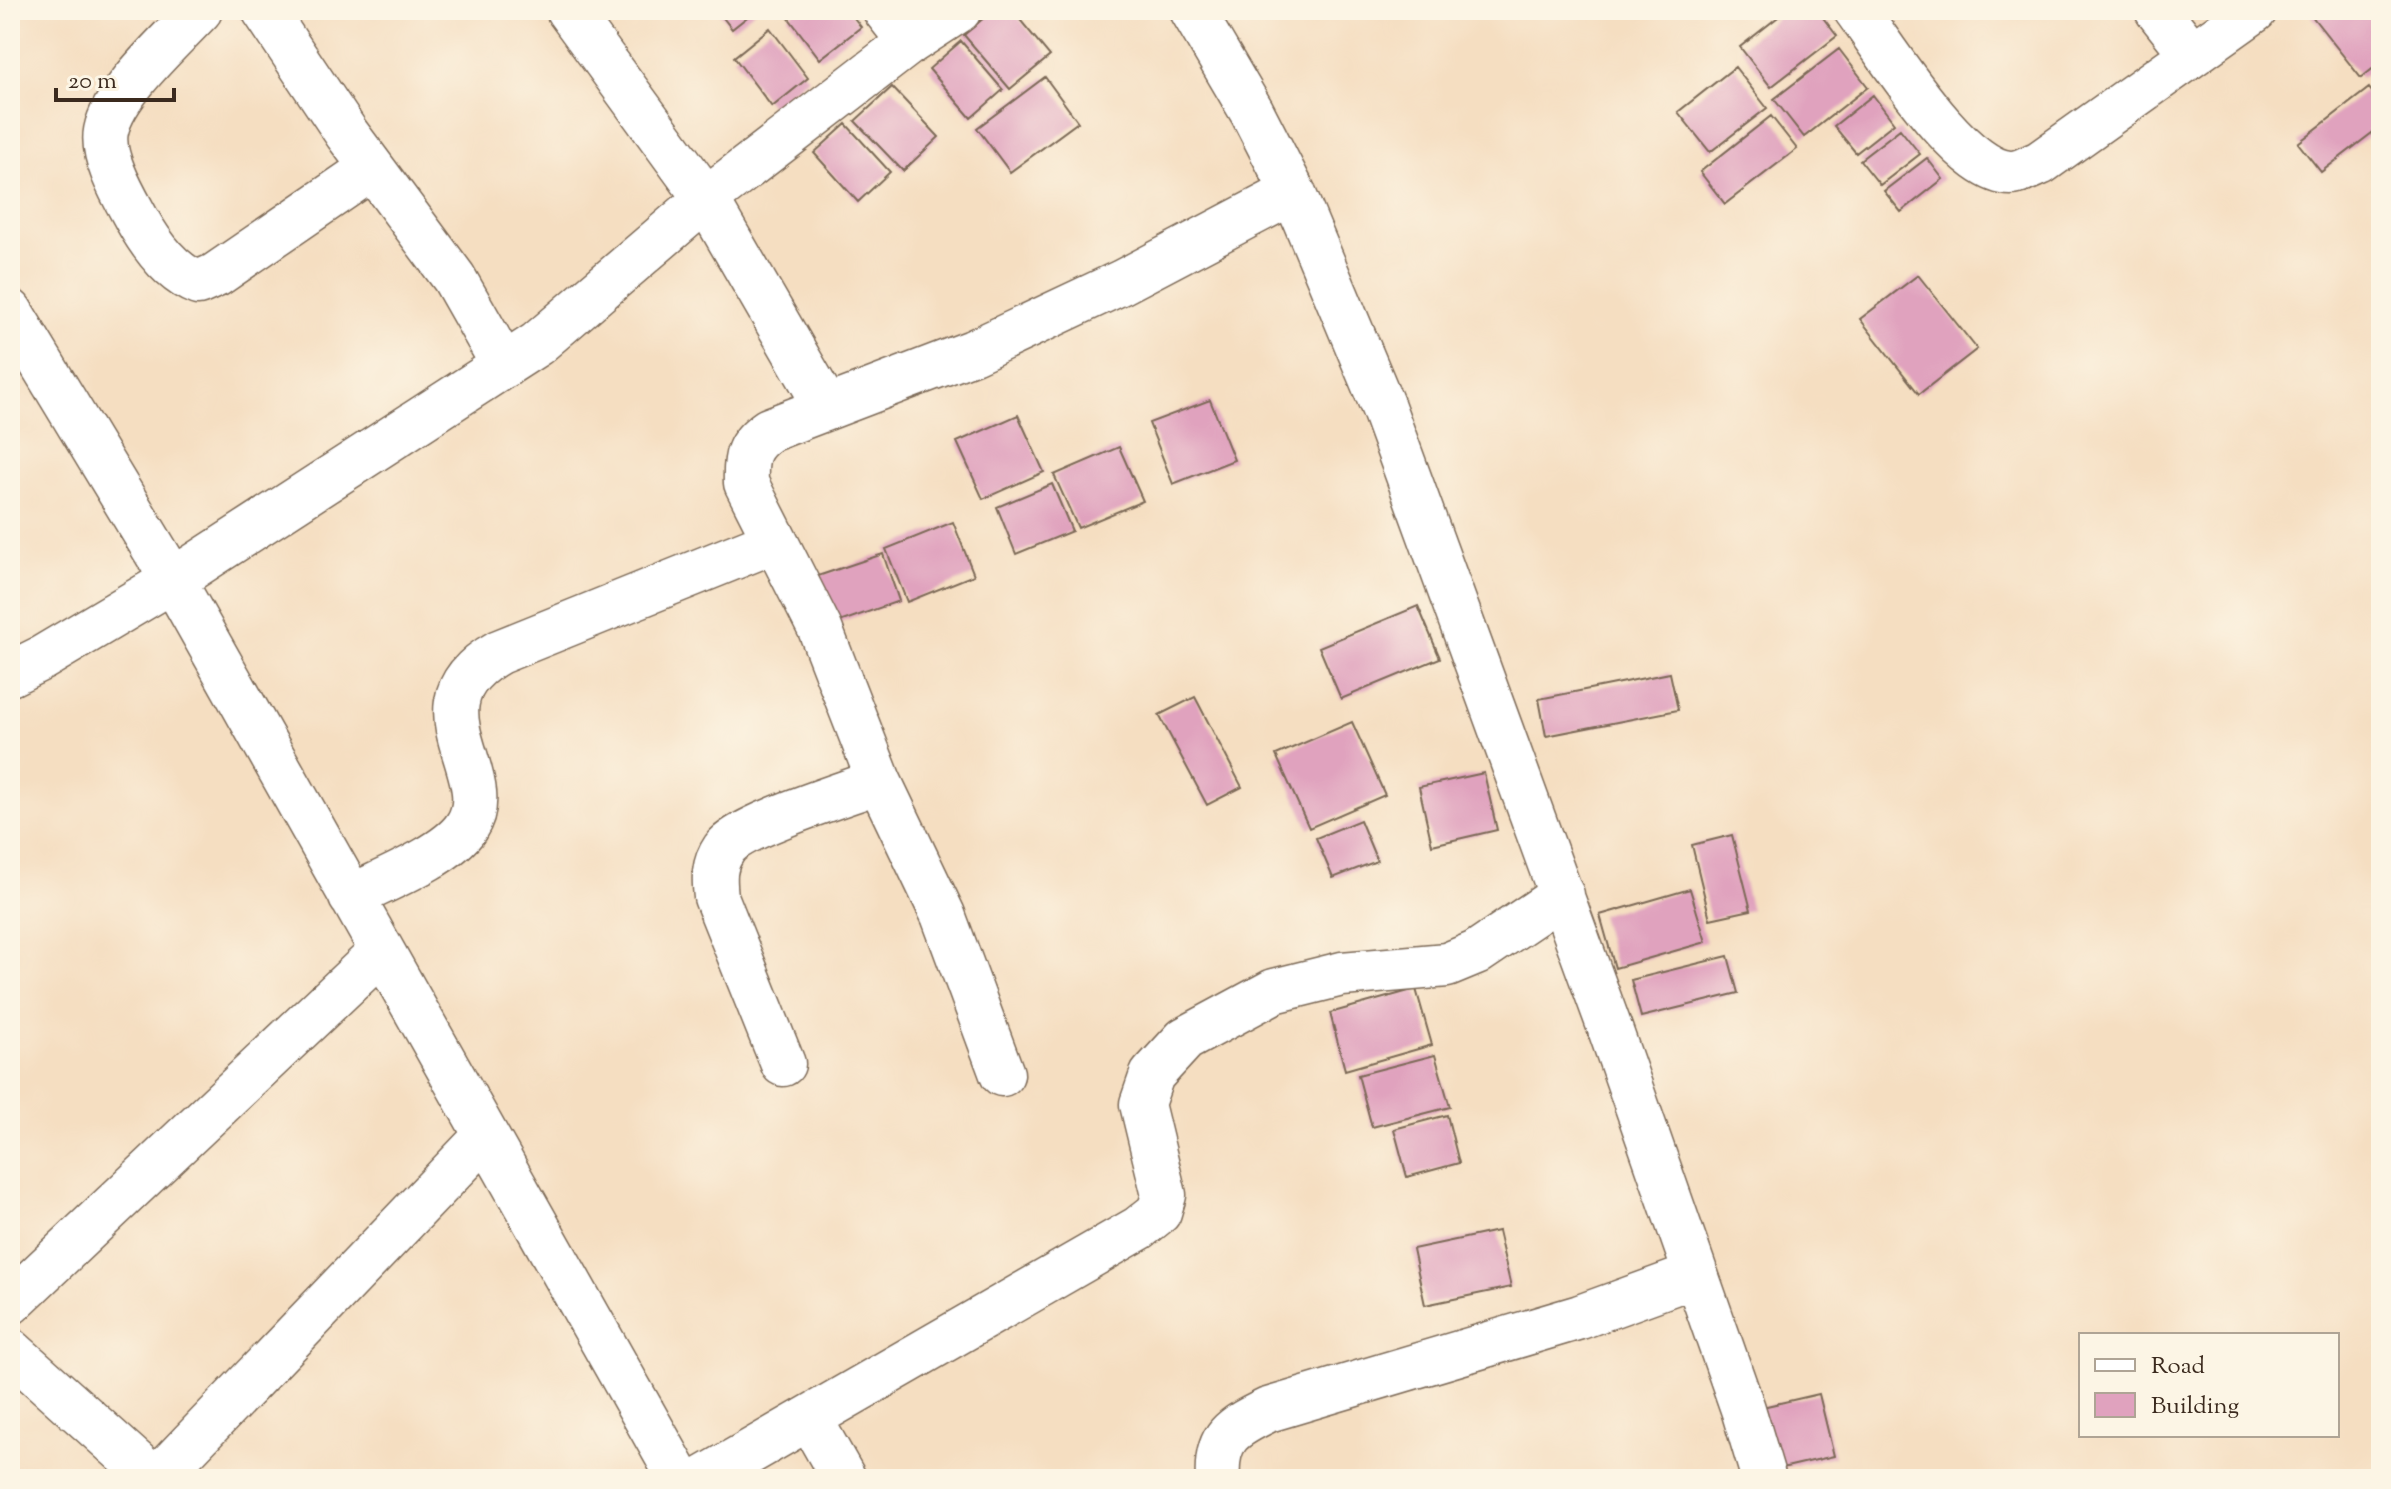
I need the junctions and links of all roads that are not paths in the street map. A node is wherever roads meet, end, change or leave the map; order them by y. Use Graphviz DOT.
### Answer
graph roads {
  1 [pos="200,10"];
  2 [pos="264,10"];
  3 [pos="568,10"];
  4 [pos="959,10"];
  5 [pos="1192,10"];
  6 [pos="1856,10"];
  7 [pos="2157,10"];
  8 [pos="2255,10"];
  9 [pos="898,26"];
  10 [pos="2192,54"];
  11 [pos="372,168"];
  12 [pos="1293,192"];
  13 [pos="706,199"];
  14 [pos="10,311"];
  15 [pos="504,366"];
  16 [pos="827,408"];
  17 [pos="774,541"];
  18 [pos="173,580"];
  19 [pos="10,674"];
  20 [pos="879,781"];
  21 [pos="1562,895"];
  22 [pos="351,897"];
  23 [pos="381,952"];
  24 [pos="783,1064"];
  25 [pos="1002,1074"];
  26 [pos="485,1137"];
  27 [pos="1695,1275"];
  28 [pos="10,1303"];
  29 [pos="10,1350"];
  30 [pos="810,1419"];
  31 [pos="155,1479"];
  32 [pos="680,1479"];
  33 [pos="703,1479"];
  34 [pos="844,1479"];
  35 [pos="1218,1479"];
  36 [pos="1764,1479"];
  1 -- 11 [label="street"];
  2 -- 11 [label="street"];
  3 -- 13 [label="street"];
  4 -- 9 [label="street"];
  5 -- 12 [label="street"];
  6 -- 10 [label="street"];
  7 -- 10 [label="street"];
  8 -- 10 [label="street"];
  9 -- 13 [label="street"];
  11 -- 15 [label="street"];
  12 -- 16 [label="street"];
  12 -- 21 [label="street"];
  13 -- 15 [label="street"];
  13 -- 16 [label="street"];
  14 -- 18 [label="street"];
  15 -- 18 [label="street"];
  16 -- 17 [label="street"];
  17 -- 20 [label="street"];
  17 -- 22 [label="street"];
  18 -- 19 [label="street"];
  18 -- 22 [label="street"];
  20 -- 24 [label="street"];
  20 -- 25 [label="street"];
  21 -- 27 [label="street"];
  21 -- 30 [label="street"];
  22 -- 23 [label="street"];
  23 -- 26 [label="street"];
  23 -- 28 [label="street"];
  26 -- 31 [label="street"];
  26 -- 32 [label="street"];
  27 -- 35 [label="street"];
  27 -- 36 [label="street"];
  29 -- 31 [label="street"];
  30 -- 33 [label="street"];
  30 -- 34 [label="street"];
}
